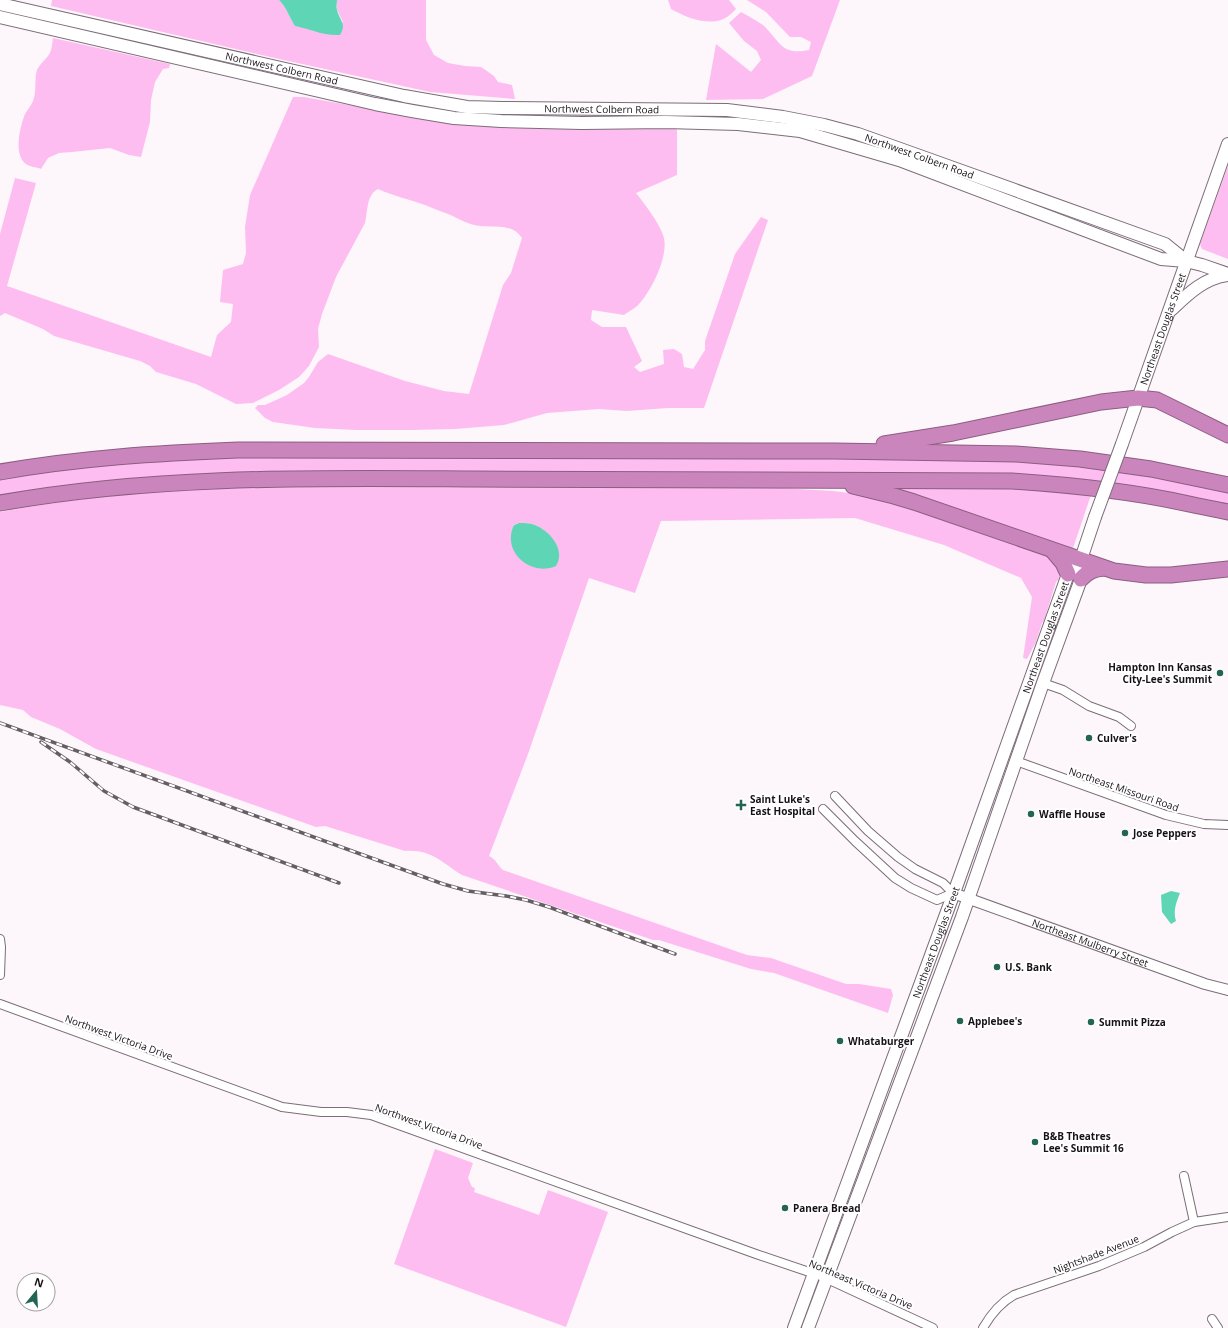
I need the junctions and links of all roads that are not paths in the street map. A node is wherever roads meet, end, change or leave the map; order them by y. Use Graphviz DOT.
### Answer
graph roads {
  1 [pos="0,4"];
  2 [pos="0,17"];
  3 [pos="822,131"];
  4 [pos="1228,144"];
  5 [pos="1186,261"];
  6 [pos="1228,274"];
  7 [pos="1169,312"];
  8 [pos="1138,398"];
  9 [pos="1228,435"];
  10 [pos="834,451"];
  11 [pos="0,472"];
  12 [pos="798,480"];
  13 [pos="1228,485"];
  14 [pos="0,503"];
  15 [pos="1228,512"];
  16 [pos="1051,549"];
  17 [pos="1081,559"];
  18 [pos="1104,568"];
  19 [pos="1228,568"];
  20 [pos="1075,577"];
  21 [pos="1044,683"];
  22 [pos="1131,726"];
  23 [pos="1016,761"];
  24 [pos="836,796"];
  25 [pos="824,809"];
  26 [pos="1228,826"];
  27 [pos="953,894"];
  28 [pos="968,899"];
  29 [pos="0,939"];
  30 [pos="0,975"];
  31 [pos="1228,990"];
  32 [pos="0,1004"];
  33 [pos="1184,1176"];
  34 [pos="1228,1217"];
  35 [pos="1194,1222"];
  36 [pos="756,1254"];
  37 [pos="814,1274"];
  38 [pos="826,1278"];
  39 [pos="1212,1319"];
  40 [pos="794,1328"];
  41 [pos="808,1328"];
  42 [pos="933,1328"];
  43 [pos="983,1328"];
  44 [pos="1218,1328"];
  1 -- 3 [label="main road, Northwest Colbern Road"];
  2 -- 3 [label="main road, Northwest Colbern Road"];
  3 -- 5 [label="main road, Northwest Colbern Road"];
  4 -- 5 [label="main road, Northeast Douglas Street"];
  5 -- 6 [label="main road, Northwest Colbern Road"];
  5 -- 7 [label="main road, Northeast Douglas Street"];
  6 -- 7 [label="main road"];
  7 -- 8 [label="main road, Northeast Douglas Street"];
  8 -- 9 [label="highway"];
  8 -- 10 [label="highway"];
  8 -- 17 [label="main road, Northeast Douglas Street, bridge"];
  10 -- 11 [label="highway"];
  10 -- 13 [label="highway"];
  12 -- 14 [label="highway"];
  12 -- 15 [label="highway"];
  12 -- 16 [label="highway"];
  16 -- 17 [label="highway"];
  16 -- 20 [label="highway"];
  17 -- 18 [label="highway"];
  17 -- 20 [label="main road, Northeast Douglas Street"];
  18 -- 19 [label="highway"];
  18 -- 20 [label="highway"];
  20 -- 21 [label="main road, Northeast Douglas Street"];
  20 -- 27 [label="main road, Northeast Douglas Street"];
  21 -- 22 [label="street"];
  21 -- 23 [label="main road, Northeast Douglas Street"];
  23 -- 26 [label="street, Northeast Missouri Road"];
  23 -- 28 [label="main road, Northeast Douglas Street"];
  24 -- 27 [label="street"];
  25 -- 27 [label="street"];
  27 -- 28 [label="street, Northeast Mulberry Street"];
  27 -- 37 [label="main road, Northeast Douglas Street"];
  28 -- 31 [label="street, Northeast Mulberry Street"];
  28 -- 38 [label="main road, Northeast Douglas Street"];
  29 -- 30 [label="street"];
  32 -- 36 [label="street, Northwest Victoria Drive"];
  33 -- 35 [label="street"];
  34 -- 35 [label="street, Nightshade Avenue"];
  35 -- 43 [label="street, Nightshade Avenue"];
  36 -- 37 [label="street, Northeast Victoria Drive"];
  37 -- 38 [label="street, Northeast Victoria Drive"];
  37 -- 40 [label="main road, Northeast Douglas Street"];
  38 -- 41 [label="main road, Northeast Douglas Street"];
  38 -- 42 [label="street, Northeast Victoria Drive"];
  39 -- 44 [label="street"];
}
